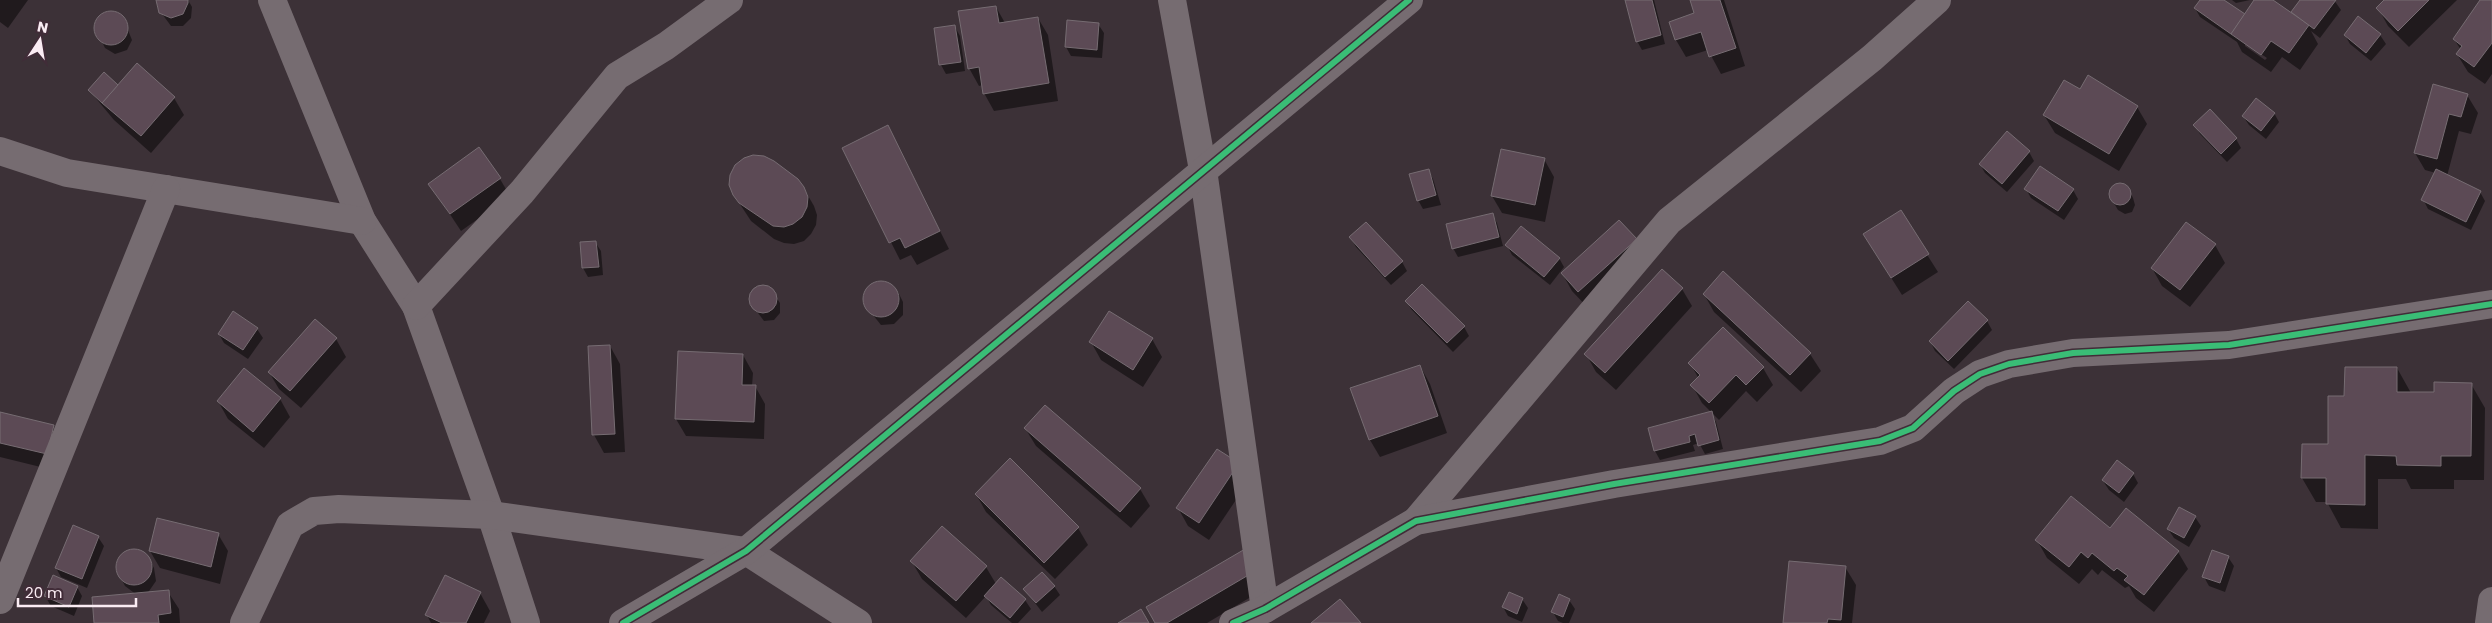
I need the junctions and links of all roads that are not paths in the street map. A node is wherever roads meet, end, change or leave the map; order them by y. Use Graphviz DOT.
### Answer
graph roads {
  1 [pos="272,0"];
  2 [pos="729,0"];
  3 [pos="1172,0"];
  4 [pos="1409,0"];
  5 [pos="1938,0"];
  6 [pos="0,150"];
  7 [pos="1203,170"];
  8 [pos="166,189"];
  9 [pos="362,221"];
  10 [pos="2492,304"];
  11 [pos="416,306"];
  12 [pos="491,515"];
  13 [pos="1416,521"];
  14 [pos="746,551"];
  15 [pos="0,600"];
  16 [pos="2492,601"];
  17 [pos="1265,609"];
  18 [pos="244,623"];
  19 [pos="526,623"];
  20 [pos="623,623"];
  21 [pos="858,623"];
  22 [pos="1233,623"];
  23 [pos="2489,623"];
  1 -- 9 [label="street"];
  2 -- 11 [label="street"];
  3 -- 7 [label="street"];
  4 -- 7 [label="street"];
  5 -- 13 [label="street"];
  6 -- 8 [label="street"];
  7 -- 14 [label="street"];
  7 -- 17 [label="street"];
  8 -- 9 [label="street"];
  8 -- 15 [label="street"];
  9 -- 11 [label="street"];
  10 -- 13 [label="street"];
  11 -- 12 [label="street"];
  12 -- 14 [label="street"];
  12 -- 18 [label="street"];
  12 -- 19 [label="street"];
  13 -- 17 [label="street"];
  14 -- 20 [label="street"];
  14 -- 21 [label="street"];
  16 -- 23 [label="street"];
  17 -- 22 [label="street"];
}
